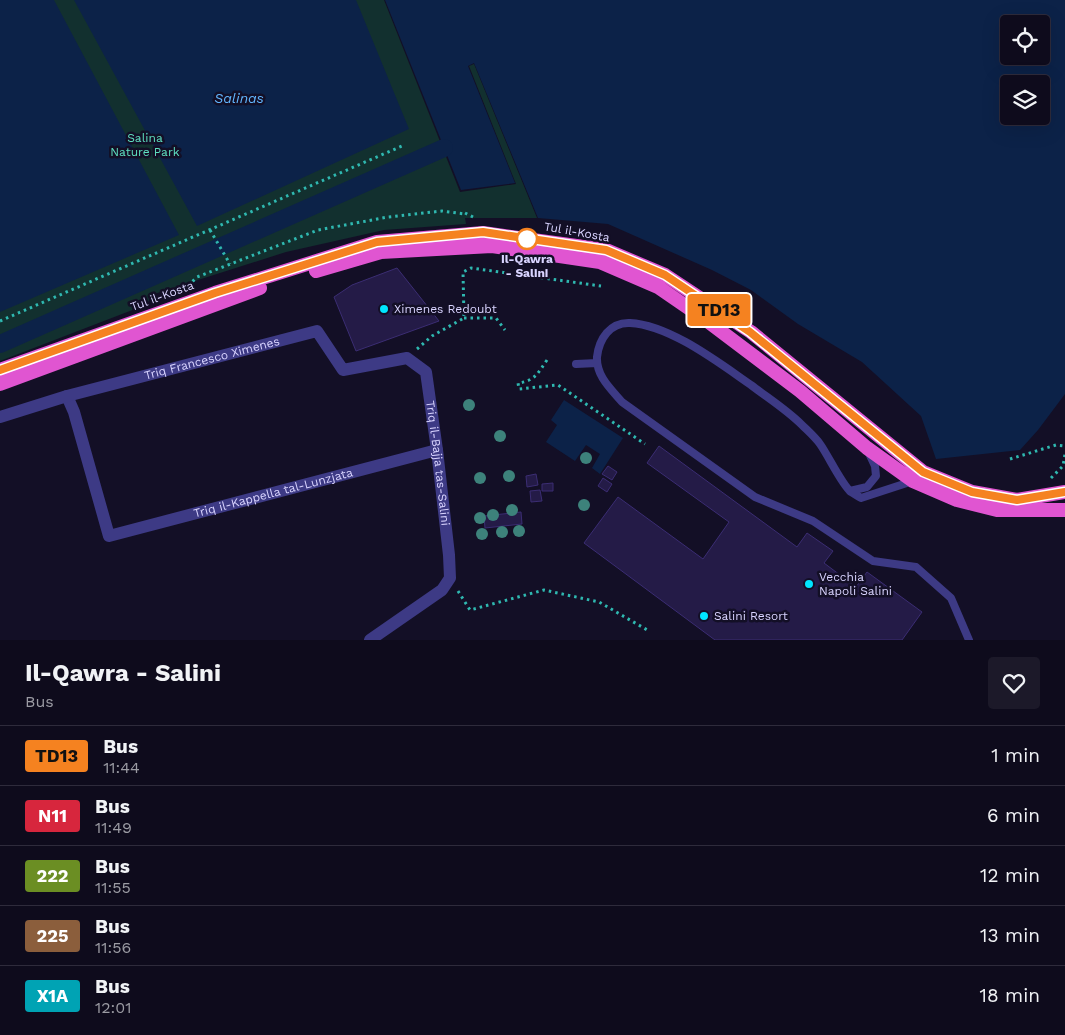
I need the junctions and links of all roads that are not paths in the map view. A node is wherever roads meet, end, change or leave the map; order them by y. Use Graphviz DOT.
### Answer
graph roads {
  1 [pos="407,358"];
  2 [pos="576,364"];
  3 [pos="597,364"];
  4 [pos="0,370"];
  5 [pos="0,384"];
  6 [pos="67,396"];
  7 [pos="0,417"];
  8 [pos="867,448"];
  9 [pos="437,450"];
  10 [pos="913,481"];
  11 [pos="850,491"];
  12 [pos="1065,492"];
  13 [pos="1065,510"];
  14 [pos="370,640"];
  15 [pos="969,640"];
  1 -- 6 [label="street, Triq Francesco Ximenes"];
  1 -- 9 [label="street, Triq il-Bajja tas-Salini"];
  2 -- 3 [label="lane"];
  3 -- 11 [label="lane"];
  3 -- 15 [label="lane"];
  4 -- 12 [label="highway, Tul il-Kosta"];
  5 -- 8 [label="highway, Tul il-Kosta"];
  6 -- 7 [label="street, Triq Francesco Ximenes"];
  6 -- 9 [label="street, Triq il-Kappella tal-Lunzjata"];
  8 -- 10 [label="highway, Tul il-Kosta"];
  8 -- 11 [label="lane"];
  9 -- 14 [label="street, Triq il-Bajja tas-Salini"];
  10 -- 11 [label="lane"];
  10 -- 13 [label="highway, Tul il-Kosta"];
}
